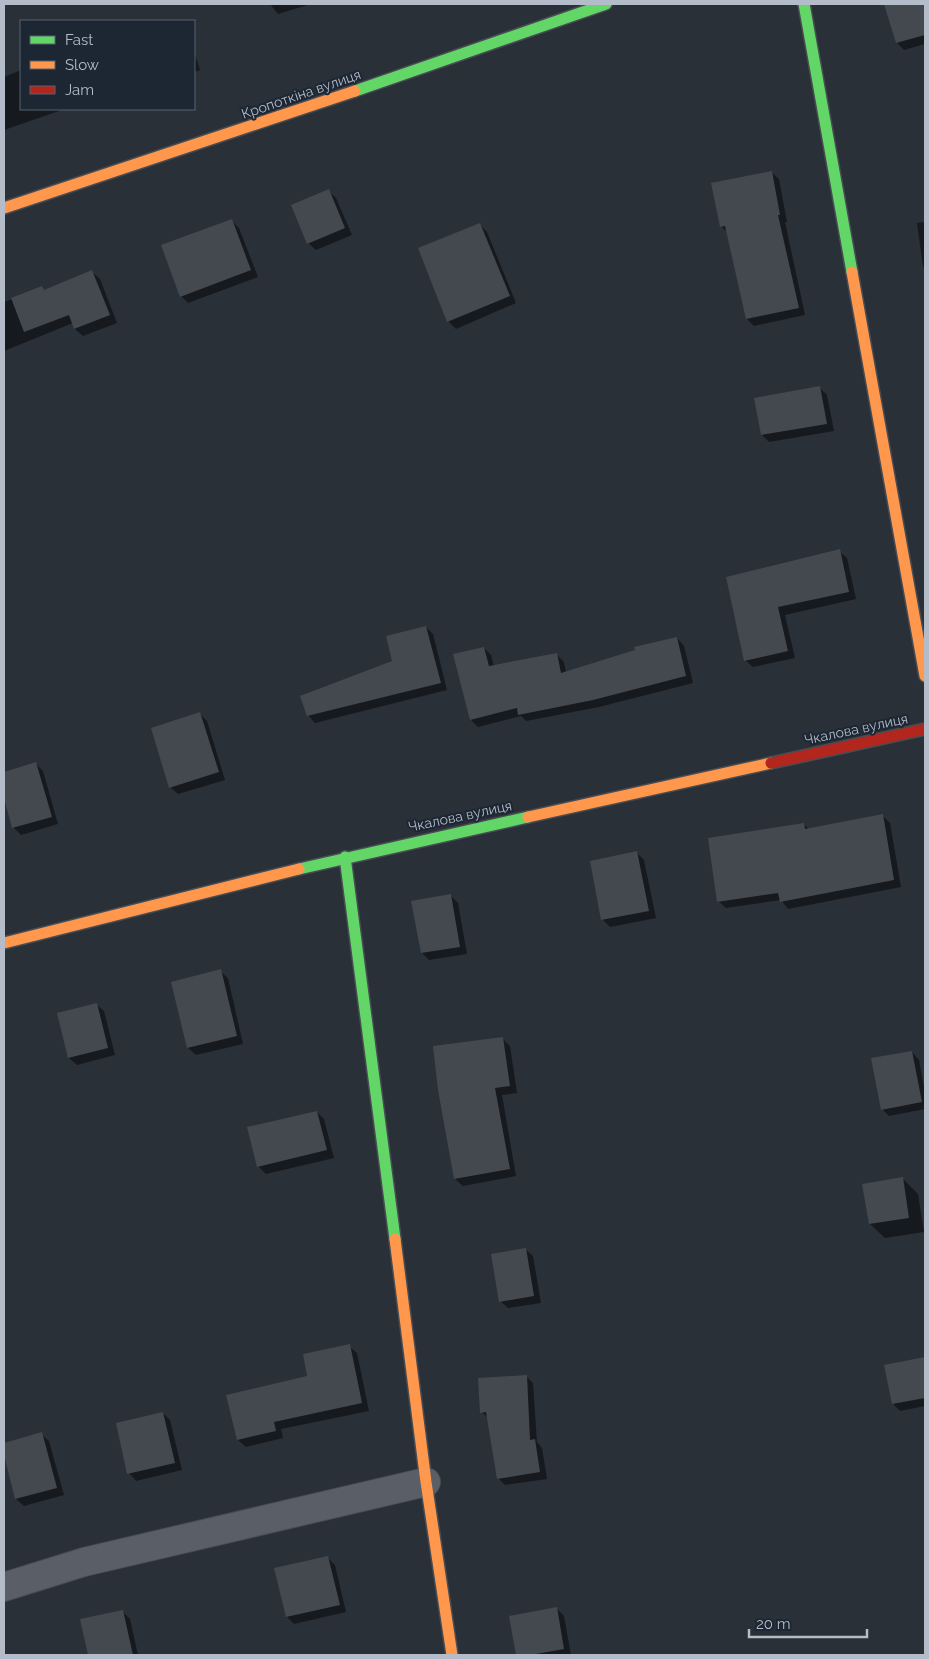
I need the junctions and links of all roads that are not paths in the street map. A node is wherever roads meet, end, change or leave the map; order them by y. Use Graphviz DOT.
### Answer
graph roads {
  1 [pos="606,4"];
  2 [pos="804,4"];
  3 [pos="4,208"];
  4 [pos="925,676"];
  5 [pos="925,729"];
  6 [pos="345,857"];
  7 [pos="4,943"];
  8 [pos="426,1482"];
  9 [pos="4,1587"];
  10 [pos="452,1655"];
  1 -- 3 [label="street, Кропоткіна вулиця"];
  2 -- 4 [label="street"];
  5 -- 6 [label="street, Чкалова вулиця"];
  6 -- 7 [label="street, Чкалова вулиця"];
  6 -- 8 [label="street"];
  8 -- 9 [label="street"];
  8 -- 10 [label="street"];
}
